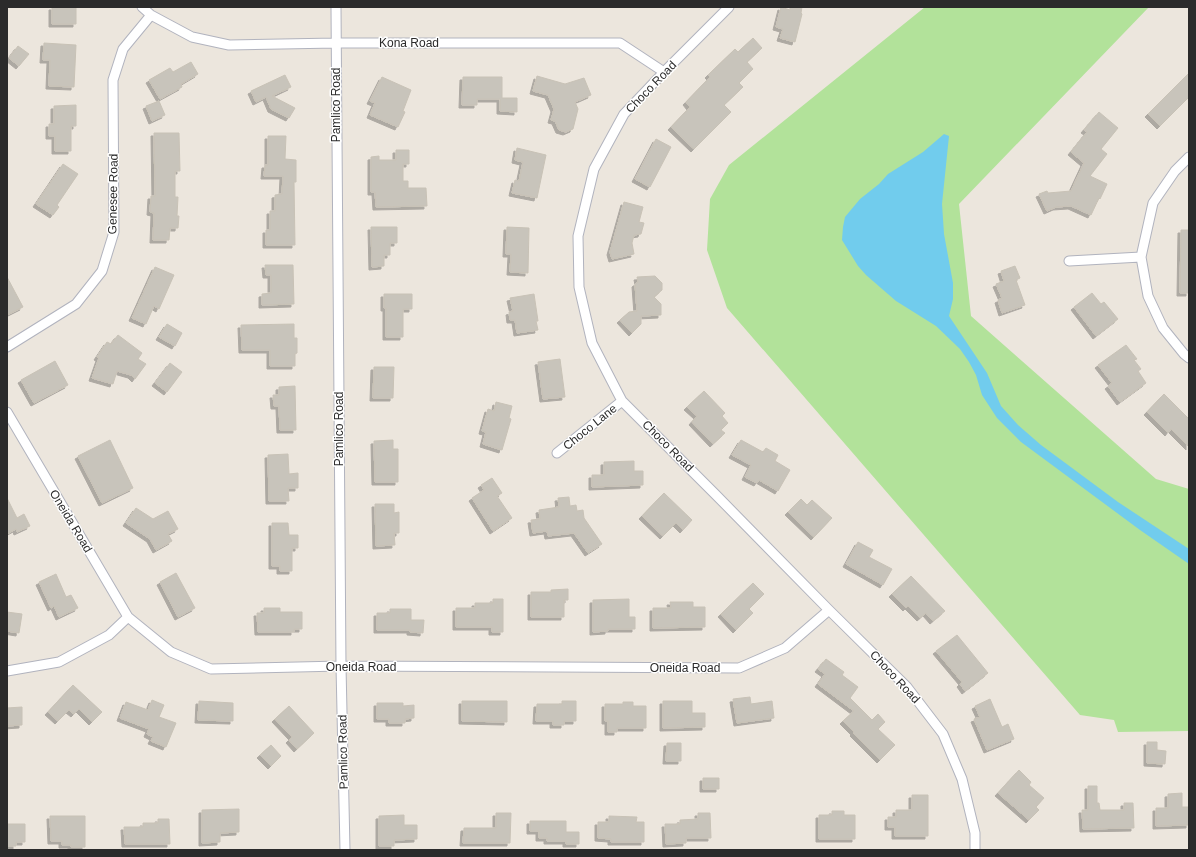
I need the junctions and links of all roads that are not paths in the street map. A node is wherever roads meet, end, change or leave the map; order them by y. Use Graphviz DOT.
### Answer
graph roads {
  1 [pos="142,7"];
  2 [pos="336,7"];
  3 [pos="729,7"];
  4 [pos="150,15"];
  5 [pos="336,43"];
  6 [pos="664,72"];
  7 [pos="1189,157"];
  8 [pos="1141,257"];
  9 [pos="1069,261"];
  10 [pos="7,347"];
  11 [pos="1189,358"];
  12 [pos="622,401"];
  13 [pos="7,412"];
  14 [pos="557,453"];
  15 [pos="829,610"];
  16 [pos="128,618"];
  17 [pos="341,666"];
  18 [pos="7,671"];
  19 [pos="345,850"];
  20 [pos="975,850"];
  1 -- 4 [label="street"];
  2 -- 5 [label="street, Pamlico Road"];
  3 -- 6 [label="street, Choco Road"];
  4 -- 5 [label="street, Kona Road"];
  4 -- 10 [label="street, Genesee Road"];
  5 -- 6 [label="street, Kona Road"];
  5 -- 17 [label="street, Pamlico Road"];
  6 -- 12 [label="street, Choco Road"];
  7 -- 8 [label="street"];
  8 -- 9 [label="street"];
  8 -- 11 [label="street"];
  12 -- 14 [label="street, Choco Lane"];
  12 -- 15 [label="street, Choco Road"];
  13 -- 16 [label="street, Oneida Road"];
  15 -- 17 [label="street, Oneida Road"];
  15 -- 20 [label="street, Choco Road"];
  16 -- 17 [label="street, Oneida Road"];
  16 -- 18 [label="street"];
  17 -- 19 [label="street, Pamlico Road"];
}
